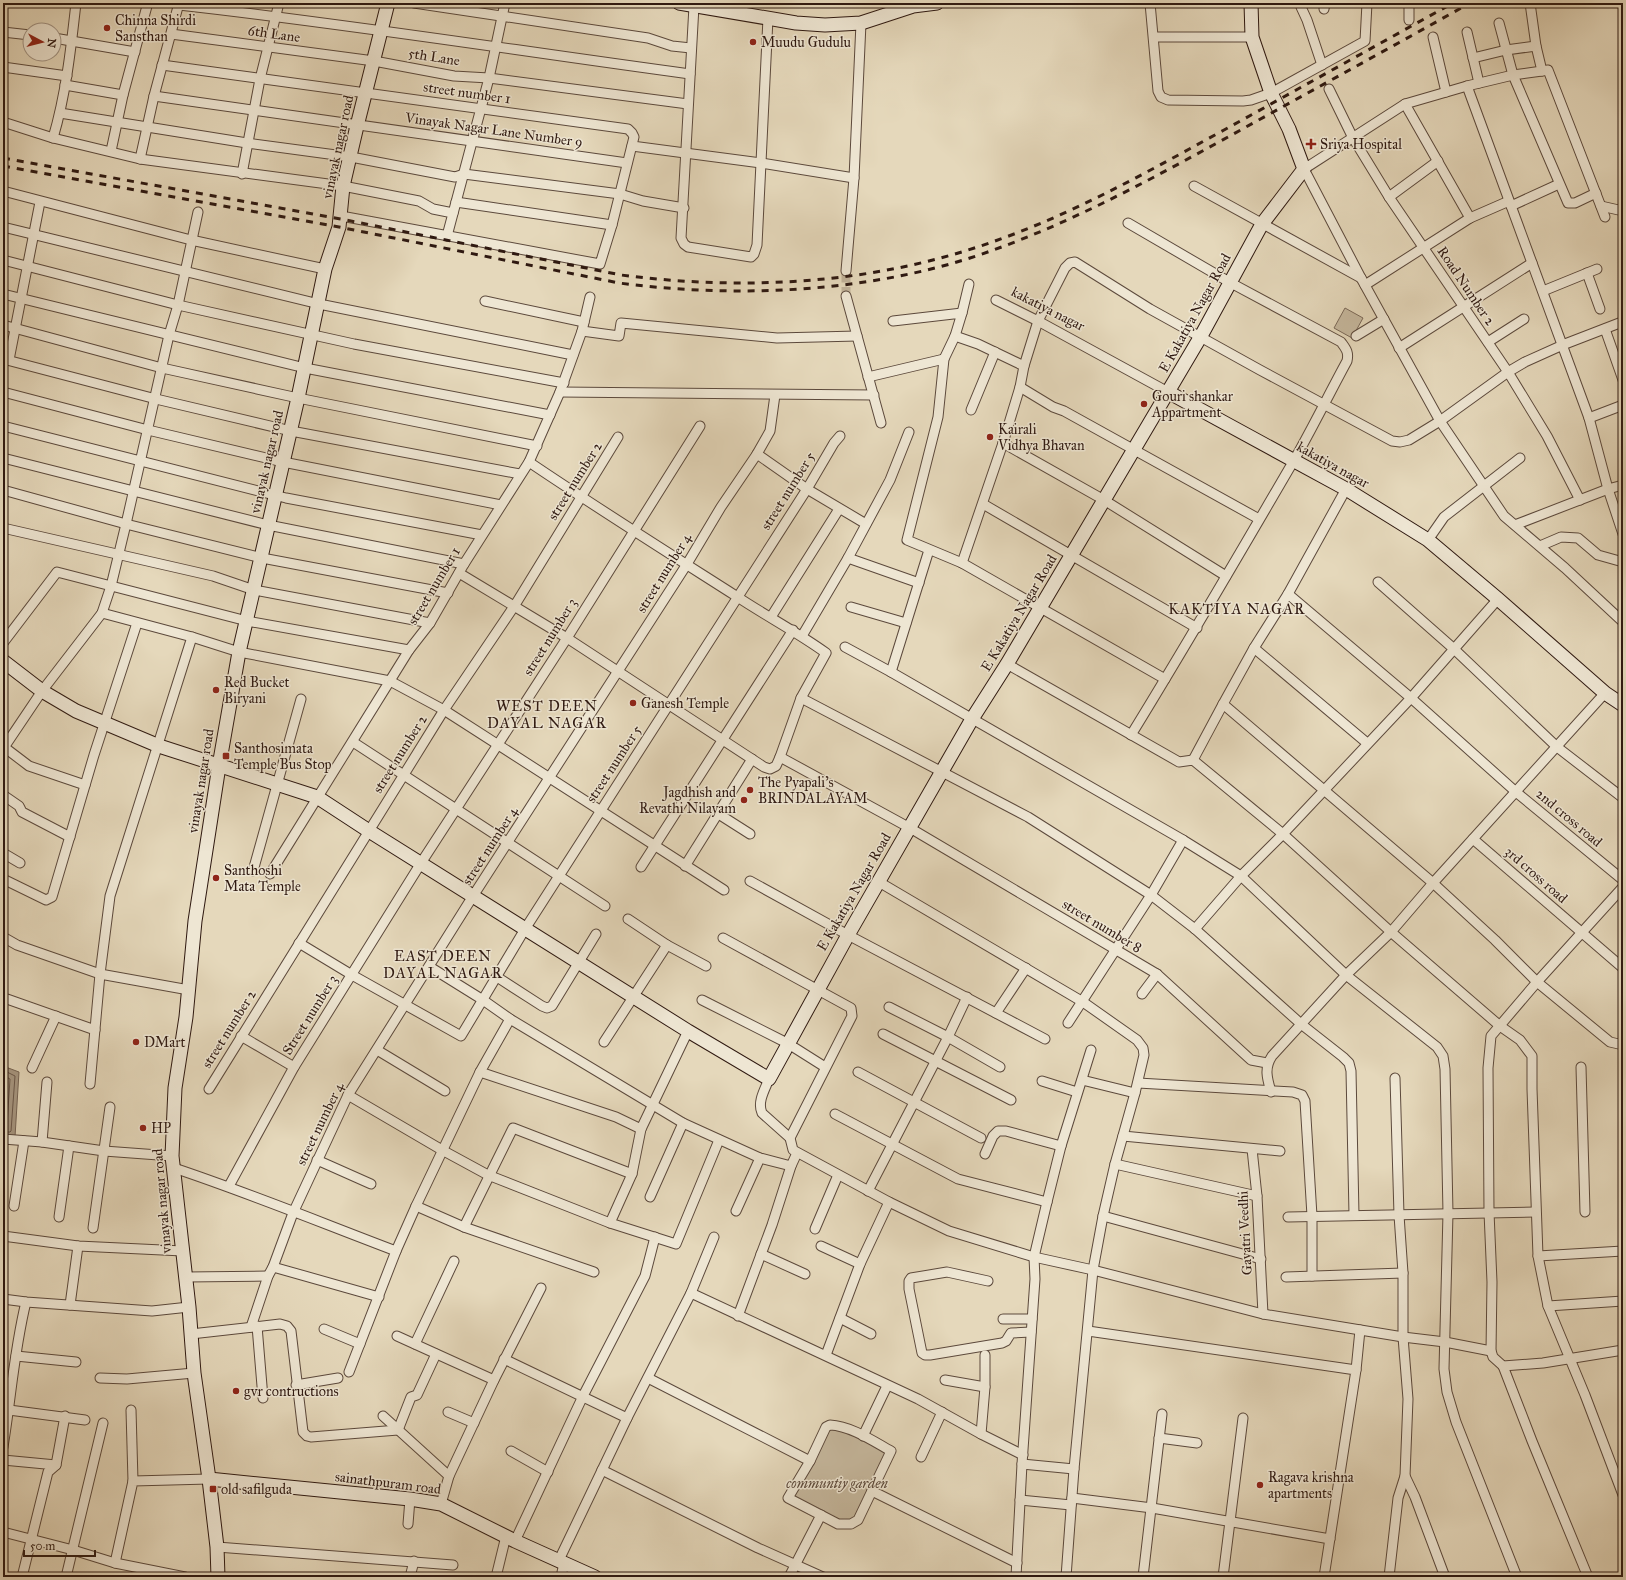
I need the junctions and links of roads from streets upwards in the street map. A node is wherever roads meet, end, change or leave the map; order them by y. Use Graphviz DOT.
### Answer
graph roads {
  1 [pos="76,3"];
  2 [pos="146,3"];
  3 [pos="279,3"];
  4 [pos="388,3"];
  5 [pos="414,3"];
  6 [pos="505,3"];
  7 [pos="679,3"];
  8 [pos="937,3"];
  9 [pos="1150,3"];
  10 [pos="1251,3"];
  11 [pos="1301,3"];
  12 [pos="1367,3"];
  13 [pos="1409,3"];
  14 [pos="1530,3"];
  15 [pos="179,4"];
  16 [pos="914,5"];
  17 [pos="694,6"];
  18 [pos="502,15"];
  19 [pos="276,16"];
  20 [pos="768,18"];
  21 [pos="1409,20"];
  22 [pos="860,23"];
  23 [pos="1499,23"];
  24 [pos="380,30"];
  25 [pos="3,32"];
  26 [pos="1466,32"];
  27 [pos="22,34"];
  28 [pos="171,34"];
  29 [pos="1154,37"];
  30 [pos="1252,37"];
  31 [pos="1433,37"];
  32 [pos="62,39"];
  33 [pos="72,40"];
  34 [pos="1536,46"];
  35 [pos="495,47"];
  36 [pos="268,48"];
  37 [pos="691,48"];
  38 [pos="1506,50"];
  39 [pos="135,52"];
  40 [pos="1473,58"];
  41 [pos="374,62"];
  42 [pos="162,65"];
  43 [pos="1322,65"];
  44 [pos="3,67"];
  45 [pos="1542,71"];
  46 [pos="690,74"];
  47 [pos="1513,75"];
  48 [pos="67,76"];
  49 [pos="489,78"];
  50 [pos="260,79"];
  51 [pos="1480,83"];
  52 [pos="64,85"];
  53 [pos="1467,86"];
  54 [pos="1329,89"];
  55 [pos="1446,92"];
  56 [pos="366,93"];
  57 [pos="1271,93"];
  58 [pos="123,95"];
  59 [pos="154,96"];
  60 [pos="688,104"];
  61 [pos="1405,104"];
  62 [pos="481,109"];
  63 [pos="254,110"];
  64 [pos="60,113"];
  65 [pos="118,121"];
  66 [pos="3,122"];
  67 [pos="357,126"];
  68 [pos="146,127"];
  69 [pos="53,138"];
  70 [pos="1352,138"];
  71 [pos="472,141"];
  72 [pos="247,143"];
  73 [pos="632,146"];
  74 [pos="111,152"];
  75 [pos="686,154"];
  76 [pos="351,157"];
  77 [pos="140,159"];
  78 [pos="1438,161"];
  79 [pos="627,163"];
  80 [pos="761,163"];
  81 [pos="1304,169"];
  82 [pos="242,174"];
  83 [pos="464,174"];
  84 [pos="854,178"];
  85 [pos="1560,184"];
  86 [pos="343,186"];
  87 [pos="1194,186"];
  88 [pos="3,192"];
  89 [pos="1596,193"];
  90 [pos="620,194"];
  91 [pos="1389,197"];
  92 [pos="40,202"];
  93 [pos="456,202"];
  94 [pos="1510,203"];
  95 [pos="1601,206"];
  96 [pos="684,208"];
  97 [pos="1623,211"];
  98 [pos="198,212"];
  99 [pos="453,213"];
  100 [pos="341,216"];
  101 [pos="1605,217"];
  102 [pos="1470,218"];
  103 [pos="1128,223"];
  104 [pos="1262,224"];
  105 [pos="612,225"];
  106 [pos="3,227"];
  107 [pos="33,234"];
  108 [pos="447,236"];
  109 [pos="191,240"];
  110 [pos="1424,249"];
  111 [pos="3,260"];
  112 [pos="1532,264"];
  113 [pos="26,266"];
  114 [pos="325,269"];
  115 [pos="1597,269"];
  116 [pos="846,271"];
  117 [pos="184,272"];
  118 [pos="1587,273"];
  119 [pos="1363,282"];
  120 [pos="1231,283"];
  121 [pos="969,284"];
  122 [pos="1543,291"];
  123 [pos="3,294"];
  124 [pos="846,296"];
  125 [pos="590,297"];
  126 [pos="20,299"];
  127 [pos="996,300"];
  128 [pos="485,301"];
  129 [pos="319,304"];
  130 [pos="178,305"];
  131 [pos="1463,307"];
  132 [pos="1600,309"];
  133 [pos="962,313"];
  134 [pos="1524,318"];
  135 [pos="1384,319"];
  136 [pos="893,321"];
  137 [pos="1038,321"];
  138 [pos="1622,322"];
  139 [pos="3,325"];
  140 [pos="583,326"];
  141 [pos="15,328"];
  142 [pos="1605,329"];
  143 [pos="169,335"];
  144 [pos="311,335"];
  145 [pos="858,336"];
  146 [pos="955,336"];
  147 [pos="1201,336"];
  148 [pos="1356,336"];
  149 [pos="1488,342"];
  150 [pos="1563,345"];
  151 [pos="1399,348"];
  152 [pos="995,352"];
  153 [pos="573,355"];
  154 [pos="6,359"];
  155 [pos="944,359"];
  156 [pos="1024,366"];
  157 [pos="162,368"];
  158 [pos="305,368"];
  159 [pos="1508,372"];
  160 [pos="868,377"];
  161 [pos="1623,380"];
  162 [pos="564,383"];
  163 [pos="1020,387"];
  164 [pos="3,392"];
  165 [pos="560,392"];
  166 [pos="1168,392"];
  167 [pos="775,395"];
  168 [pos="874,395"];
  169 [pos="298,398"];
  170 [pos="156,399"];
  171 [pos="1324,403"];
  172 [pos="1623,405"];
  173 [pos="971,410"];
  174 [pos="550,415"];
  175 [pos="1588,418"];
  176 [pos="1440,421"];
  177 [pos="881,423"];
  178 [pos="3,426"];
  179 [pos="700,426"];
  180 [pos="148,430"];
  181 [pos="291,431"];
  182 [pos="909,432"];
  183 [pos="618,436"];
  184 [pos="840,436"];
  185 [pos="1003,443"];
  186 [pos="537,446"];
  187 [pos="1134,449"];
  188 [pos="757,454"];
  189 [pos="3,458"];
  190 [pos="1520,458"];
  191 [pos="141,460"];
  192 [pos="1294,461"];
  193 [pos="284,462"];
  194 [pos="529,462"];
  195 [pos="520,474"];
  196 [pos="1623,485"];
  197 [pos="1485,486"];
  198 [pos="807,489"];
  199 [pos="1346,489"];
  200 [pos="1608,489"];
  201 [pos="3,490"];
  202 [pos="133,492"];
  203 [pos="276,494"];
  204 [pos="581,497"];
  205 [pos="1104,500"];
  206 [pos="1580,500"];
  207 [pos="982,504"];
  208 [pos="501,505"];
  209 [pos="839,509"];
  210 [pos="1259,519"];
  211 [pos="126,524"];
  212 [pos="866,524"];
  213 [pos="268,525"];
  214 [pos="1515,525"];
  215 [pos="3,528"];
  216 [pos="634,530"];
  217 [pos="1623,534"];
  218 [pos="482,535"];
  219 [pos="1428,540"];
  220 [pos="1540,546"];
  221 [pos="929,550"];
  222 [pos="119,555"];
  223 [pos="1072,556"];
  224 [pos="262,558"];
  225 [pos="848,558"];
  226 [pos="1623,562"];
  227 [pos="464,564"];
  228 [pos="687,564"];
  229 [pos="962,564"];
  230 [pos="459,573"];
  231 [pos="1226,576"];
  232 [pos="1378,582"];
  233 [pos="919,583"];
  234 [pos="111,586"];
  235 [pos="254,590"];
  236 [pos="448,593"];
  237 [pos="1288,594"];
  238 [pos="738,598"];
  239 [pos="1498,599"];
  240 [pos="515,605"];
  241 [pos="851,607"];
  242 [pos="1040,608"];
  243 [pos="102,613"];
  244 [pos="770,617"];
  245 [pos="248,621"];
  246 [pos="1623,622"];
  247 [pos="430,623"];
  248 [pos="138,624"];
  249 [pos="906,624"];
  250 [pos="1197,628"];
  251 [pos="793,630"];
  252 [pos="802,636"];
  253 [pos="192,637"];
  254 [pos="566,638"];
  255 [pos="3,643"];
  256 [pos="845,647"];
  257 [pos="1254,648"];
  258 [pos="1454,649"];
  259 [pos="409,650"];
  260 [pos="239,652"];
  261 [pos="3,661"];
  262 [pos="1007,664"];
  263 [pos="619,671"];
  264 [pos="891,672"];
  265 [pos="1165,679"];
  266 [pos="390,681"];
  267 [pos="42,691"];
  268 [pos="1605,693"];
  269 [pos="801,698"];
  270 [pos="1411,698"];
  271 [pos="301,699"];
  272 [pos="1222,704"];
  273 [pos="670,705"];
  274 [pos="1623,705"];
  275 [pos="444,710"];
  276 [pos="972,719"];
  277 [pos="104,723"];
  278 [pos="1131,735"];
  279 [pos="724,739"];
  280 [pos="353,742"];
  281 [pos="1367,743"];
  282 [pos="497,745"];
  283 [pos="159,746"];
  284 [pos="1557,747"];
  285 [pos="4,748"];
  286 [pos="780,757"];
  287 [pos="752,759"];
  288 [pos="1193,760"];
  289 [pos="219,766"];
  290 [pos="941,772"];
  291 [pos="404,775"];
  292 [pos="550,778"];
  293 [pos="278,784"];
  294 [pos="85,785"];
  295 [pos="1324,790"];
  296 [pos="1516,792"];
  297 [pos="3,795"];
  298 [pos="317,797"];
  299 [pos="1623,798"];
  300 [pos="455,809"];
  301 [pos="600,811"];
  302 [pos="717,813"];
  303 [pos="910,828"];
  304 [pos="369,831"];
  305 [pos="750,834"];
  306 [pos="1283,834"];
  307 [pos="70,837"];
  308 [pos="1473,839"];
  309 [pos="1183,840"];
  310 [pos="508,843"];
  311 [pos="655,846"];
  312 [pos="3,853"];
  313 [pos="20,863"];
  314 [pos="421,863"];
  315 [pos="684,866"];
  316 [pos="641,867"];
  317 [pos="253,871"];
  318 [pos="270,874"];
  319 [pos="560,876"];
  320 [pos="1241,876"];
  321 [pos="3,879"];
  322 [pos="1623,880"];
  323 [pos="750,881"];
  324 [pos="879,882"];
  325 [pos="1433,883"];
  326 [pos="1623,887"];
  327 [pos="724,890"];
  328 [pos="1151,894"];
  329 [pos="474,896"];
  330 [pos="606,906"];
  331 [pos="628,919"];
  332 [pos="525,929"];
  333 [pos="1195,929"];
  334 [pos="1391,932"];
  335 [pos="1582,933"];
  336 [pos="596,934"];
  337 [pos="848,935"];
  338 [pos="3,938"];
  339 [pos="723,938"];
  340 [pos="299,943"];
  341 [pos="667,945"];
  342 [pos="1115,949"];
  343 [pos="579,962"];
  344 [pos="706,966"];
  345 [pos="430,967"];
  346 [pos="1026,968"];
  347 [pos="1623,968"];
  348 [pos="100,974"];
  349 [pos="1157,974"];
  350 [pos="352,975"];
  351 [pos="1346,975"];
  352 [pos="497,977"];
  353 [pos="1537,982"];
  354 [pos="818,989"];
  355 [pos="189,990"];
  356 [pos="1142,994"];
  357 [pos="633,995"];
  358 [pos="967,997"];
  359 [pos="3,999"];
  360 [pos="483,1000"];
  361 [pos="702,1000"];
  362 [pos="1083,1002"];
  363 [pos="406,1005"];
  364 [pos="889,1007"];
  365 [pos="996,1013"];
  366 [pos="56,1016"];
  367 [pos="510,1019"];
  368 [pos="1068,1024"];
  369 [pos="1301,1024"];
  370 [pos="1500,1026"];
  371 [pos="95,1030"];
  372 [pos="688,1031"];
  373 [pos="883,1034"];
  374 [pos="241,1036"];
  375 [pos="948,1037"];
  376 [pos="1045,1039"];
  377 [pos="604,1042"];
  378 [pos="787,1043"];
  379 [pos="1623,1045"];
  380 [pos="377,1050"];
  381 [pos="1091,1050"];
  382 [pos="935,1062"];
  383 [pos="1267,1063"];
  384 [pos="294,1067"];
  385 [pos="825,1067"];
  386 [pos="1000,1067"];
  387 [pos="32,1068"];
  388 [pos="1581,1068"];
  389 [pos="480,1072"];
  390 [pos="858,1072"];
  391 [pos="1395,1078"];
  392 [pos="768,1079"];
  393 [pos="1082,1080"];
  394 [pos="1042,1081"];
  395 [pos="47,1082"];
  396 [pos="1138,1083"];
  397 [pos="90,1084"];
  398 [pos="209,1089"];
  399 [pos="445,1091"];
  400 [pos="1077,1092"];
  401 [pos="1271,1092"];
  402 [pos="1135,1093"];
  403 [pos="348,1095"];
  404 [pos="1011,1100"];
  405 [pos="914,1102"];
  406 [pos="653,1106"];
  407 [pos="110,1107"];
  408 [pos="835,1114"];
  409 [pos="683,1123"];
  410 [pos="641,1129"];
  411 [pos="1123,1136"];
  412 [pos="790,1138"];
  413 [pos="981,1138"];
  414 [pos="3,1139"];
  415 [pos="719,1140"];
  416 [pos="24,1141"];
  417 [pos="42,1142"];
  418 [pos="69,1146"];
  419 [pos="892,1146"];
  420 [pos="1060,1146"];
  421 [pos="442,1150"];
  422 [pos="1252,1150"];
  423 [pos="104,1151"];
  424 [pos="1280,1151"];
  425 [pos="797,1153"];
  426 [pos="985,1154"];
  427 [pos="760,1158"];
  428 [pos="317,1160"];
  429 [pos="173,1162"];
  430 [pos="1115,1164"];
  431 [pos="790,1166"];
  432 [pos="632,1174"];
  433 [pos="838,1175"];
  434 [pos="488,1176"];
  435 [pos="371,1184"];
  436 [pos="229,1186"];
  437 [pos="868,1191"];
  438 [pos="1257,1196"];
  439 [pos="650,1197"];
  440 [pos="889,1202"];
  441 [pos="1047,1202"];
  442 [pos="14,1206"];
  443 [pos="416,1206"];
  444 [pos="736,1210"];
  445 [pos="1489,1212"];
  446 [pos="1535,1212"];
  447 [pos="1585,1212"];
  448 [pos="294,1213"];
  449 [pos="1448,1213"];
  450 [pos="1354,1215"];
  451 [pos="1103,1216"];
  452 [pos="1312,1216"];
  453 [pos="1399,1216"];
  454 [pos="59,1217"];
  455 [pos="1288,1217"];
  456 [pos="610,1223"];
  457 [pos="464,1227"];
  458 [pos="93,1228"];
  459 [pos="815,1229"];
  460 [pos="3,1236"];
  461 [pos="655,1237"];
  462 [pos="714,1237"];
  463 [pos="78,1246"];
  464 [pos="821,1246"];
  465 [pos="183,1251"];
  466 [pos="396,1251"];
  467 [pos="1623,1251"];
  468 [pos="761,1254"];
  469 [pos="1538,1256"];
  470 [pos="1034,1257"];
  471 [pos="1261,1259"];
  472 [pos="454,1261"];
  473 [pos="860,1264"];
  474 [pos="273,1267"];
  475 [pos="1093,1270"];
  476 [pos="594,1272"];
  477 [pos="1403,1273"];
  478 [pos="805,1274"];
  479 [pos="268,1276"];
  480 [pos="1312,1276"];
  481 [pos="1286,1277"];
  482 [pos="186,1278"];
  483 [pos="988,1281"];
  484 [pos="541,1288"];
  485 [pos="691,1293"];
  486 [pos="379,1297"];
  487 [pos="3,1299"];
  488 [pos="1623,1301"];
  489 [pos="26,1302"];
  490 [pos="70,1305"];
  491 [pos="1548,1306"];
  492 [pos="189,1307"];
  493 [pos="1263,1314"];
  494 [pos="738,1316"];
  495 [pos="840,1318"];
  496 [pos="1003,1319"];
  497 [pos="1032,1319"];
  498 [pos="254,1326"];
  499 [pos="324,1329"];
  500 [pos="1360,1330"];
  501 [pos="1088,1331"];
  502 [pos="1031,1332"];
  503 [pos="191,1334"];
  504 [pos="871,1334"];
  505 [pos="397,1336"];
  506 [pos="1403,1337"];
  507 [pos="1445,1342"];
  508 [pos="360,1344"];
  509 [pos="415,1344"];
  510 [pos="1623,1350"];
  511 [pos="1491,1351"];
  512 [pos="436,1354"];
  513 [pos="826,1355"];
  514 [pos="984,1355"];
  515 [pos="16,1356"];
  516 [pos="1570,1358"];
  517 [pos="504,1359"];
  518 [pos="76,1362"];
  519 [pos="1503,1366"];
  520 [pos="1356,1370"];
  521 [pos="349,1372"];
  522 [pos="194,1373"];
  523 [pos="100,1378"];
  524 [pos="338,1378"];
  525 [pos="648,1378"];
  526 [pos="494,1380"];
  527 [pos="945,1380"];
  528 [pos="296,1385"];
  529 [pos="887,1386"];
  530 [pos="985,1387"];
  531 [pos="583,1396"];
  532 [pos="263,1398"];
  533 [pos="9,1410"];
  534 [pos="131,1410"];
  535 [pos="448,1412"];
  536 [pos="942,1412"];
  537 [pos="1162,1414"];
  538 [pos="65,1416"];
  539 [pos="383,1416"];
  540 [pos="627,1418"];
  541 [pos="1243,1418"];
  542 [pos="85,1420"];
  543 [pos="103,1423"];
  544 [pos="474,1423"];
  545 [pos="398,1430"];
  546 [pos="981,1434"];
  547 [pos="863,1436"];
  548 [pos="1159,1438"];
  549 [pos="1198,1443"];
  550 [pos="3,1447"];
  551 [pos="511,1451"];
  552 [pos="921,1458"];
  553 [pos="1022,1459"];
  554 [pos="3,1460"];
  555 [pos="810,1461"];
  556 [pos="56,1465"];
  557 [pos="1074,1469"];
  558 [pos="602,1470"];
  559 [pos="548,1472"];
  560 [pos="449,1476"];
  561 [pos="1405,1476"];
  562 [pos="209,1479"];
  563 [pos="133,1481"];
  564 [pos="872,1491"];
  565 [pos="1623,1495"];
  566 [pos="410,1499"];
  567 [pos="1020,1500"];
  568 [pos="1072,1502"];
  569 [pos="441,1504"];
  570 [pos="1152,1508"];
  571 [pos="821,1515"];
  572 [pos="1229,1522"];
  573 [pos="408,1524"];
  574 [pos="3,1532"];
  575 [pos="510,1538"];
  576 [pos="32,1539"];
  577 [pos="1330,1539"];
  578 [pos="217,1547"];
  579 [pos="73,1550"];
  580 [pos="414,1561"];
  581 [pos="562,1561"];
  582 [pos="115,1563"];
  583 [pos="1017,1563"];
  584 [pos="796,1564"];
  585 [pos="453,1565"];
  586 [pos="22,1577"];
  587 [pos="66,1577"];
  588 [pos="185,1577"];
  589 [pos="218,1577"];
  590 [pos="410,1577"];
  591 [pos="496,1577"];
  592 [pos="561,1577"];
  593 [pos="595,1577"];
  594 [pos="789,1577"];
  595 [pos="822,1577"];
  596 [pos="1016,1577"];
  597 [pos="1066,1577"];
  598 [pos="1143,1577"];
  599 [pos="1223,1577"];
  600 [pos="1324,1577"];
  601 [pos="1389,1577"];
  602 [pos="1445,1577"];
  603 [pos="1518,1577"];
  604 [pos="1588,1577"];
  1 -- 33 [label="street"];
  2 -- 39 [label="street"];
  3 -- 19 [label="street"];
  4 -- 24 [label="street, vinayak nagar road"];
  5 -- 18 [label="street"];
  6 -- 18 [label="street"];
  7 -- 17 [label="street"];
  8 -- 16 [label="street"];
  9 -- 29 [label="street"];
  10 -- 30 [label="street"];
  11 -- 43 [label="street"];
  12 -- 43 [label="street"];
  13 -- 21 [label="street"];
  14 -- 34 [label="street"];
  15 -- 19 [label="street"];
  15 -- 28 [label="street"];
  16 -- 22 [label="street"];
  17 -- 20 [label="street"];
  17 -- 37 [label="street"];
  18 -- 35 [label="street"];
  18 -- 37 [label="street"];
  19 -- 24 [label="street"];
  19 -- 36 [label="street"];
  20 -- 22 [label="street"];
  20 -- 80 [label="street"];
  22 -- 84 [label="street"];
  23 -- 38 [label="street"];
  24 -- 35 [label="street"];
  24 -- 41 [label="street, vinayak nagar road"];
  25 -- 27 [label="street"];
  26 -- 40 [label="street"];
  28 -- 36 [label="street, 6th Lane"];
  28 -- 42 [label="street"];
  29 -- 30 [label="street"];
  29 -- 57 [label="street"];
  30 -- 57 [label="street"];
  31 -- 55 [label="street"];
  32 -- 33 [label="street"];
  33 -- 39 [label="street"];
  33 -- 48 [label="street"];
  34 -- 38 [label="street"];
  34 -- 45 [label="street"];
  35 -- 46 [label="street"];
  35 -- 49 [label="street"];
  36 -- 41 [label="street, 6th Lane"];
  36 -- 50 [label="street"];
  37 -- 46 [label="street"];
  38 -- 40 [label="street"];
  38 -- 47 [label="street"];
  39 -- 58 [label="street"];
  40 -- 51 [label="street"];
  41 -- 49 [label="street, 5th Lane"];
  41 -- 56 [label="street, vinayak nagar road"];
  42 -- 50 [label="street, street number 1"];
  42 -- 59 [label="street"];
  43 -- 57 [label="street"];
  44 -- 48 [label="street"];
  45 -- 47 [label="street"];
  45 -- 89 [label="street"];
  46 -- 60 [label="street"];
  47 -- 51 [label="street"];
  47 -- 85 [label="street"];
  48 -- 52 [label="street"];
  49 -- 60 [label="street, 5th Lane"];
  49 -- 62 [label="street"];
  50 -- 56 [label="street, street number 1"];
  50 -- 63 [label="street"];
  51 -- 53 [label="street"];
  52 -- 58 [label="street"];
  52 -- 64 [label="street"];
  53 -- 55 [label="street"];
  53 -- 94 [label="street"];
  54 -- 70 [label="street, Road Number 2"];
  55 -- 61 [label="street"];
  56 -- 62 [label="street, street number 1"];
  56 -- 67 [label="street, vinayak nagar road"];
  57 -- 81 [label="street"];
  58 -- 65 [label="street"];
  59 -- 63 [label="street, Vinayak Nagar Lane Number 9"];
  59 -- 68 [label="street"];
  60 -- 75 [label="street"];
  61 -- 70 [label="street"];
  61 -- 78 [label="street"];
  62 -- 71 [label="street"];
  62 -- 73 [label="street, street number 1"];
  63 -- 67 [label="street, Vinayak Nagar Lane Number 9"];
  63 -- 72 [label="street"];
  64 -- 65 [label="street"];
  64 -- 69 [label="street"];
  65 -- 68 [label="street"];
  65 -- 74 [label="street"];
  66 -- 69 [label="street"];
  67 -- 71 [label="street, Vinayak Nagar Lane Number 9"];
  67 -- 76 [label="street, vinayak nagar road"];
  68 -- 72 [label="street"];
  68 -- 77 [label="street"];
  69 -- 74 [label="street"];
  70 -- 81 [label="street"];
  70 -- 91 [label="street, Road Number 2"];
  71 -- 79 [label="street, Vinayak Nagar Lane Number 9"];
  71 -- 83 [label="street"];
  72 -- 76 [label="street"];
  72 -- 82 [label="street"];
  73 -- 75 [label="street"];
  73 -- 79 [label="street"];
  74 -- 77 [label="street"];
  75 -- 80 [label="street"];
  75 -- 96 [label="street"];
  76 -- 83 [label="street"];
  76 -- 86 [label="street, vinayak nagar road"];
  77 -- 82 [label="street"];
  78 -- 91 [label="street"];
  78 -- 102 [label="street"];
  79 -- 90 [label="street"];
  80 -- 84 [label="street"];
  80 -- 96 [label="street"];
  81 -- 104 [label="street, E Kakatiya Nagar Road"];
  81 -- 119 [label="street"];
  82 -- 86 [label="street"];
  83 -- 90 [label="street"];
  83 -- 93 [label="street"];
  84 -- 116 [label="street"];
  85 -- 89 [label="street"];
  85 -- 94 [label="street"];
  86 -- 99 [label="street"];
  86 -- 100 [label="street, vinayak nagar road"];
  87 -- 104 [label="street"];
  88 -- 92 [label="street"];
  89 -- 95 [label="street"];
  90 -- 96 [label="street"];
  90 -- 105 [label="street"];
  91 -- 110 [label="street, Road Number 2"];
  92 -- 107 [label="street"];
  92 -- 109 [label="street"];
  93 -- 99 [label="street"];
  93 -- 105 [label="street"];
  94 -- 102 [label="street"];
  94 -- 112 [label="street"];
  95 -- 97 [label="street"];
  95 -- 101 [label="street"];
  98 -- 109 [label="street"];
  99 -- 108 [label="street"];
  100 -- 108 [label="street"];
  100 -- 114 [label="street, vinayak nagar road"];
  102 -- 110 [label="street"];
  103 -- 120 [label="street"];
  104 -- 119 [label="street"];
  104 -- 120 [label="street, E Kakatiya Nagar Road"];
  105 -- 108 [label="street"];
  106 -- 107 [label="street"];
  107 -- 113 [label="street"];
  107 -- 117 [label="street"];
  109 -- 114 [label="street"];
  109 -- 117 [label="street"];
  110 -- 119 [label="street"];
  110 -- 131 [label="street, Road Number 2"];
  111 -- 113 [label="street"];
  112 -- 122 [label="street"];
  112 -- 131 [label="street"];
  113 -- 126 [label="street"];
  113 -- 130 [label="street"];
  114 -- 129 [label="street, vinayak nagar road"];
  115 -- 118 [label="street"];
  117 -- 129 [label="street"];
  117 -- 130 [label="street"];
  118 -- 122 [label="street"];
  118 -- 132 [label="street"];
  119 -- 135 [label="street"];
  120 -- 147 [label="street, E Kakatiya Nagar Road"];
  120 -- 171 [label="street"];
  121 -- 133 [label="street"];
  122 -- 150 [label="street"];
  123 -- 126 [label="street"];
  124 -- 145 [label="street"];
  125 -- 140 [label="street, street number 1"];
  126 -- 141 [label="street"];
  126 -- 143 [label="street"];
  127 -- 137 [label="street, kakatiya nagar"];
  128 -- 140 [label="street"];
  129 -- 144 [label="street, vinayak nagar road"];
  129 -- 153 [label="street"];
  130 -- 143 [label="street"];
  130 -- 144 [label="street"];
  131 -- 149 [label="street, Road Number 2"];
  131 -- 151 [label="street"];
  133 -- 136 [label="street"];
  133 -- 146 [label="street"];
  134 -- 149 [label="street"];
  135 -- 148 [label="street"];
  135 -- 151 [label="street"];
  137 -- 147 [label="street"];
  137 -- 156 [label="street"];
  137 -- 166 [label="street, kakatiya nagar"];
  138 -- 142 [label="street"];
  139 -- 141 [label="street"];
  140 -- 145 [label="street"];
  140 -- 153 [label="street, street number 1"];
  141 -- 154 [label="street"];
  141 -- 157 [label="street"];
  142 -- 150 [label="street"];
  142 -- 161 [label="street"];
  143 -- 157 [label="street"];
  143 -- 158 [label="street"];
  144 -- 158 [label="street, vinayak nagar road"];
  144 -- 162 [label="street"];
  145 -- 160 [label="street"];
  146 -- 152 [label="street"];
  146 -- 155 [label="street"];
  147 -- 166 [label="street, E Kakatiya Nagar Road"];
  147 -- 171 [label="street"];
  149 -- 159 [label="street, Road Number 2"];
  150 -- 159 [label="street"];
  150 -- 175 [label="street"];
  151 -- 176 [label="street"];
  152 -- 156 [label="street"];
  152 -- 173 [label="street"];
  153 -- 162 [label="street, street number 1"];
  154 -- 170 [label="street"];
  155 -- 160 [label="street"];
  155 -- 221 [label="street"];
  156 -- 163 [label="street"];
  157 -- 169 [label="street"];
  157 -- 170 [label="street"];
  158 -- 169 [label="street, vinayak nagar road"];
  158 -- 174 [label="street"];
  159 -- 176 [label="street"];
  159 -- 206 [label="street, Road Number 2"];
  160 -- 168 [label="street"];
  162 -- 165 [label="street, street number 1"];
  163 -- 185 [label="street"];
  163 -- 187 [label="street"];
  164 -- 180 [label="street"];
  165 -- 167 [label="street"];
  165 -- 174 [label="street, street number 1"];
  166 -- 187 [label="street, E Kakatiya Nagar Road"];
  166 -- 192 [label="street, kakatiya nagar"];
  167 -- 168 [label="street"];
  167 -- 188 [label="street, street number 4"];
  168 -- 177 [label="street"];
  169 -- 181 [label="street, vinayak nagar road"];
  169 -- 186 [label="street"];
  170 -- 180 [label="street"];
  170 -- 181 [label="street"];
  171 -- 176 [label="street"];
  171 -- 192 [label="street"];
  172 -- 175 [label="street"];
  174 -- 186 [label="street, street number 1"];
  175 -- 200 [label="street"];
  176 -- 197 [label="street"];
  178 -- 191 [label="street"];
  179 -- 216 [label="street, street number 3"];
  180 -- 191 [label="street"];
  180 -- 193 [label="street"];
  181 -- 193 [label="street, vinayak nagar road"];
  181 -- 195 [label="street"];
  182 -- 212 [label="street"];
  183 -- 204 [label="street, street number 2"];
  184 -- 198 [label="street, street number 5"];
  185 -- 205 [label="street"];
  185 -- 207 [label="street"];
  186 -- 194 [label="street, street number 1"];
  187 -- 205 [label="street, E Kakatiya Nagar Road"];
  187 -- 210 [label="street"];
  188 -- 198 [label="street"];
  188 -- 228 [label="street, street number 4"];
  189 -- 202 [label="street"];
  190 -- 197 [label="street"];
  191 -- 202 [label="street"];
  191 -- 203 [label="street"];
  192 -- 199 [label="street, kakatiya nagar"];
  192 -- 210 [label="street"];
  193 -- 203 [label="street, vinayak nagar road"];
  193 -- 208 [label="street"];
  194 -- 195 [label="street, street number 1"];
  194 -- 204 [label="street"];
  195 -- 208 [label="street, street number 1"];
  196 -- 200 [label="street"];
  197 -- 214 [label="street"];
  197 -- 219 [label="street"];
  198 -- 209 [label="street"];
  198 -- 238 [label="street, street number 5"];
  199 -- 219 [label="street, kakatiya nagar"];
  199 -- 237 [label="street"];
  200 -- 206 [label="street"];
  200 -- 217 [label="street"];
  201 -- 211 [label="street"];
  202 -- 211 [label="street"];
  202 -- 213 [label="street"];
  203 -- 213 [label="street, vinayak nagar road"];
  203 -- 218 [label="street"];
  204 -- 216 [label="street"];
  204 -- 240 [label="street, street number 2"];
  205 -- 223 [label="street, E Kakatiya Nagar Road"];
  205 -- 231 [label="street"];
  206 -- 214 [label="street"];
  207 -- 223 [label="street"];
  207 -- 229 [label="street"];
  208 -- 218 [label="street, street number 1"];
  209 -- 212 [label="street"];
  209 -- 244 [label="street"];
  210 -- 231 [label="street"];
  211 -- 222 [label="street"];
  211 -- 224 [label="street"];
  212 -- 225 [label="street"];
  213 -- 224 [label="street, vinayak nagar road"];
  213 -- 227 [label="street"];
  214 -- 220 [label="street"];
  215 -- 222 [label="street"];
  216 -- 228 [label="street"];
  216 -- 254 [label="street, street number 3"];
  218 -- 227 [label="street, street number 1"];
  219 -- 239 [label="street, kakatiya nagar"];
  220 -- 226 [label="street"];
  220 -- 246 [label="street"];
  221 -- 229 [label="street"];
  221 -- 233 [label="street"];
  222 -- 234 [label="street"];
  222 -- 235 [label="street"];
  223 -- 242 [label="street, E Kakatiya Nagar Road"];
  223 -- 250 [label="street"];
  224 -- 235 [label="street, vinayak nagar road"];
  224 -- 236 [label="street"];
  225 -- 233 [label="street"];
  225 -- 252 [label="street"];
  227 -- 230 [label="street, street number 1"];
  228 -- 238 [label="street"];
  228 -- 263 [label="street, street number 4"];
  229 -- 242 [label="street"];
  230 -- 236 [label="street, street number 1"];
  230 -- 240 [label="street"];
  231 -- 250 [label="street"];
  232 -- 258 [label="street"];
  233 -- 249 [label="street"];
  234 -- 243 [label="street"];
  234 -- 245 [label="street"];
  234 -- 255 [label="street"];
  235 -- 245 [label="street, vinayak nagar road"];
  235 -- 247 [label="street"];
  236 -- 247 [label="street, street number 1"];
  237 -- 257 [label="street"];
  237 -- 270 [label="street, 2nd cross road"];
  238 -- 244 [label="street"];
  238 -- 273 [label="street, street number 5"];
  239 -- 258 [label="street"];
  239 -- 268 [label="street, kakatiya nagar"];
  240 -- 254 [label="street"];
  240 -- 275 [label="street, street number 2"];
  241 -- 249 [label="street"];
  242 -- 262 [label="street, E Kakatiya Nagar Road"];
  242 -- 265 [label="street"];
  243 -- 248 [label="street"];
  243 -- 267 [label="street"];
  244 -- 251 [label="street"];
  245 -- 259 [label="street"];
  245 -- 260 [label="street, vinayak nagar road"];
  247 -- 259 [label="street, street number 1"];
  248 -- 253 [label="street"];
  248 -- 277 [label="street"];
  249 -- 264 [label="street"];
  250 -- 265 [label="street"];
  251 -- 252 [label="street"];
  251 -- 279 [label="street"];
  252 -- 269 [label="street"];
  253 -- 260 [label="street"];
  253 -- 283 [label="street"];
  254 -- 263 [label="street"];
  254 -- 282 [label="street, street number 3"];
  256 -- 264 [label="street"];
  257 -- 272 [label="street"];
  257 -- 281 [label="street"];
  258 -- 270 [label="street"];
  258 -- 284 [label="street"];
  259 -- 266 [label="street, street number 1"];
  260 -- 266 [label="street"];
  260 -- 289 [label="street, vinayak nagar road"];
  261 -- 267 [label="street"];
  262 -- 276 [label="street, E Kakatiya Nagar Road"];
  262 -- 278 [label="street"];
  263 -- 273 [label="street"];
  263 -- 292 [label="street, street number 4"];
  264 -- 276 [label="street"];
  265 -- 278 [label="street"];
  266 -- 275 [label="street"];
  266 -- 280 [label="street, street number 1"];
  267 -- 277 [label="street"];
  267 -- 285 [label="street"];
  268 -- 274 [label="street, kakatiya nagar"];
  268 -- 284 [label="street"];
  269 -- 286 [label="street"];
  269 -- 290 [label="street"];
  270 -- 281 [label="street"];
  270 -- 296 [label="street, 2nd cross road"];
  271 -- 293 [label="street"];
  272 -- 288 [label="street"];
  272 -- 295 [label="street"];
  273 -- 279 [label="street"];
  273 -- 301 [label="street, street number 5"];
  275 -- 282 [label="street"];
  275 -- 291 [label="street, street number 2"];
  276 -- 290 [label="street, E Kakatiya Nagar Road"];
  276 -- 309 [label="street"];
  277 -- 283 [label="street"];
  277 -- 294 [label="street"];
  278 -- 288 [label="street"];
  279 -- 287 [label="street"];
  279 -- 311 [label="street"];
  280 -- 291 [label="street"];
  280 -- 298 [label="street, street number 1"];
  281 -- 295 [label="street"];
  282 -- 292 [label="street"];
  282 -- 300 [label="street, street number 3"];
  283 -- 289 [label="street"];
  283 -- 348 [label="street"];
  284 -- 296 [label="street"];
  284 -- 299 [label="street"];
  285 -- 294 [label="street"];
  286 -- 287 [label="street"];
  286 -- 303 [label="street, street number 8"];
  287 -- 302 [label="street"];
  288 -- 306 [label="street"];
  289 -- 293 [label="street"];
  289 -- 355 [label="street, vinayak nagar road"];
  290 -- 303 [label="street, E Kakatiya Nagar Road"];
  290 -- 328 [label="street"];
  291 -- 300 [label="street"];
  291 -- 304 [label="street, street number 2"];
  292 -- 301 [label="street"];
  292 -- 310 [label="street, street number 4"];
  293 -- 298 [label="street"];
  293 -- 317 [label="street"];
  294 -- 307 [label="street"];
  295 -- 306 [label="street"];
  295 -- 325 [label="street"];
  296 -- 308 [label="street"];
  296 -- 322 [label="street, 2nd cross road"];
  297 -- 307 [label="street"];
  298 -- 304 [label="street"];
  298 -- 318 [label="street, street number 1"];
  300 -- 310 [label="street"];
  300 -- 314 [label="street, street number 3"];
  301 -- 311 [label="street"];
  301 -- 319 [label="street, street number 5"];
  302 -- 305 [label="street"];
  302 -- 315 [label="street"];
  303 -- 324 [label="street, E Kakatiya Nagar Road"];
  303 -- 342 [label="street, street number 8"];
  304 -- 314 [label="street"];
  304 -- 340 [label="street, street number 2"];
  306 -- 320 [label="street"];
  306 -- 334 [label="street"];
  307 -- 321 [label="street"];
  308 -- 325 [label="street"];
  308 -- 335 [label="street, 3rd cross road"];
  309 -- 320 [label="street"];
  309 -- 328 [label="street"];
  310 -- 319 [label="street"];
  310 -- 329 [label="street, street number 4"];
  311 -- 315 [label="street"];
  311 -- 316 [label="street"];
  312 -- 313 [label="street"];
  314 -- 329 [label="street"];
  314 -- 350 [label="street, Street number 3"];
  315 -- 327 [label="street"];
  319 -- 330 [label="street"];
  319 -- 332 [label="street, street number 5"];
  320 -- 333 [label="street"];
  320 -- 351 [label="street"];
  323 -- 337 [label="street"];
  324 -- 337 [label="street, E Kakatiya Nagar Road"];
  324 -- 346 [label="street"];
  325 -- 334 [label="street"];
  325 -- 353 [label="street"];
  326 -- 335 [label="street"];
  328 -- 333 [label="street"];
  328 -- 342 [label="street"];
  329 -- 332 [label="street"];
  329 -- 345 [label="street, street number 4"];
  331 -- 341 [label="street"];
  332 -- 343 [label="street"];
  332 -- 352 [label="street, street number 5"];
  333 -- 369 [label="street"];
  334 -- 351 [label="street"];
  334 -- 370 [label="street"];
  335 -- 347 [label="street, 3rd cross road"];
  335 -- 353 [label="street"];
  336 -- 343 [label="street"];
  337 -- 354 [label="street, E Kakatiya Nagar Road"];
  337 -- 358 [label="street"];
  338 -- 348 [label="street"];
  339 -- 354 [label="street"];
  340 -- 350 [label="street"];
  340 -- 374 [label="street, street number 2"];
  341 -- 344 [label="street"];
  341 -- 357 [label="street"];
  342 -- 349 [label="street, street number 8"];
  342 -- 362 [label="street"];
  343 -- 352 [label="street"];
  343 -- 357 [label="street"];
  345 -- 360 [label="street"];
  345 -- 363 [label="street, street number 4"];
  346 -- 362 [label="street"];
  346 -- 365 [label="street"];
  348 -- 355 [label="street"];
  348 -- 371 [label="street"];
  349 -- 356 [label="street"];
  349 -- 383 [label="street, street number 8"];
  350 -- 363 [label="street"];
  350 -- 384 [label="street, Street number 3"];
  351 -- 369 [label="street"];
  351 -- 449 [label="street"];
  352 -- 360 [label="street, street number 5"];
  353 -- 370 [label="street"];
  353 -- 379 [label="street"];
  354 -- 378 [label="street, E Kakatiya Nagar Road"];
  354 -- 385 [label="street"];
  355 -- 429 [label="street, vinayak nagar road"];
  357 -- 372 [label="street"];
  357 -- 377 [label="street"];
  358 -- 365 [label="street"];
  358 -- 375 [label="street"];
  359 -- 366 [label="street"];
  360 -- 363 [label="street, street number 5"];
  360 -- 367 [label="street"];
  361 -- 378 [label="street"];
  362 -- 368 [label="street"];
  362 -- 396 [label="street"];
  363 -- 380 [label="street, street number 4"];
  364 -- 375 [label="street"];
  365 -- 376 [label="street"];
  366 -- 371 [label="street"];
  366 -- 387 [label="street"];
  367 -- 389 [label="street"];
  367 -- 406 [label="street"];
  369 -- 383 [label="street"];
  369 -- 450 [label="street"];
  370 -- 445 [label="street"];
  370 -- 446 [label="street"];
  371 -- 397 [label="street"];
  372 -- 392 [label="street"];
  372 -- 406 [label="street"];
  373 -- 382 [label="street"];
  374 -- 384 [label="street"];
  374 -- 398 [label="street, street number 2"];
  375 -- 382 [label="street"];
  375 -- 386 [label="street"];
  378 -- 385 [label="street"];
  378 -- 392 [label="street, E Kakatiya Nagar Road"];
  380 -- 399 [label="street"];
  380 -- 403 [label="street, street number 4"];
  381 -- 393 [label="street"];
  382 -- 404 [label="street"];
  382 -- 405 [label="street"];
  383 -- 401 [label="street"];
  384 -- 436 [label="street, Street number 3"];
  385 -- 412 [label="street"];
  388 -- 447 [label="street"];
  389 -- 410 [label="street"];
  389 -- 421 [label="street"];
  390 -- 405 [label="street"];
  391 -- 453 [label="street"];
  392 -- 412 [label="street"];
  393 -- 400 [label="street"];
  393 -- 402 [label="street"];
  394 -- 400 [label="street"];
  395 -- 417 [label="street"];
  396 -- 401 [label="street"];
  396 -- 402 [label="street"];
  400 -- 420 [label="street"];
  401 -- 452 [label="street"];
  402 -- 411 [label="street"];
  403 -- 421 [label="street"];
  403 -- 428 [label="street, street number 4"];
  405 -- 413 [label="street"];
  405 -- 419 [label="street"];
  406 -- 409 [label="street"];
  406 -- 410 [label="street"];
  407 -- 423 [label="street"];
  408 -- 419 [label="street"];
  409 -- 415 [label="street"];
  409 -- 439 [label="street"];
  410 -- 432 [label="street"];
  411 -- 422 [label="street"];
  411 -- 430 [label="street"];
  412 -- 425 [label="street"];
  414 -- 416 [label="street"];
  415 -- 427 [label="street"];
  415 -- 461 [label="street"];
  416 -- 417 [label="street"];
  416 -- 442 [label="street"];
  417 -- 418 [label="street"];
  418 -- 423 [label="street"];
  418 -- 454 [label="street"];
  419 -- 437 [label="street"];
  419 -- 441 [label="street"];
  420 -- 426 [label="street"];
  420 -- 441 [label="street"];
  421 -- 434 [label="street"];
  421 -- 443 [label="street"];
  422 -- 424 [label="street"];
  422 -- 438 [label="street, Gayatri Veedhi"];
  423 -- 429 [label="street"];
  423 -- 458 [label="street"];
  425 -- 431 [label="street"];
  425 -- 433 [label="street"];
  427 -- 431 [label="street"];
  427 -- 444 [label="street"];
  428 -- 435 [label="street"];
  428 -- 448 [label="street, street number 4"];
  429 -- 436 [label="street"];
  429 -- 465 [label="street, vinayak nagar road"];
  430 -- 438 [label="street"];
  430 -- 451 [label="street"];
  431 -- 468 [label="street"];
  432 -- 434 [label="street"];
  432 -- 456 [label="street"];
  433 -- 437 [label="street"];
  433 -- 459 [label="street"];
  434 -- 456 [label="street"];
  434 -- 457 [label="street"];
  436 -- 448 [label="street"];
  437 -- 440 [label="street"];
  438 -- 471 [label="street, Gayatri Veedhi"];
  440 -- 470 [label="street"];
  440 -- 473 [label="street"];
  441 -- 470 [label="street"];
  443 -- 457 [label="street"];
  443 -- 466 [label="street"];
  445 -- 446 [label="street"];
  445 -- 449 [label="street"];
  445 -- 511 [label="street"];
  446 -- 469 [label="street"];
  448 -- 466 [label="street"];
  448 -- 474 [label="street, street number 4"];
  449 -- 453 [label="street"];
  449 -- 507 [label="street"];
  450 -- 452 [label="street"];
  450 -- 453 [label="street"];
  451 -- 471 [label="street"];
  451 -- 475 [label="street"];
  452 -- 455 [label="street"];
  452 -- 480 [label="street"];
  453 -- 477 [label="street"];
  456 -- 461 [label="street"];
  457 -- 476 [label="street"];
  460 -- 463 [label="street"];
  461 -- 531 [label="street"];
  462 -- 485 [label="street"];
  463 -- 465 [label="street"];
  463 -- 490 [label="street"];
  464 -- 473 [label="street"];
  465 -- 482 [label="street, vinayak nagar road"];
  466 -- 486 [label="street"];
  467 -- 469 [label="street"];
  468 -- 478 [label="street"];
  468 -- 494 [label="street"];
  469 -- 491 [label="street"];
  470 -- 475 [label="street"];
  470 -- 497 [label="street"];
  471 -- 493 [label="street, Gayatri Veedhi"];
  472 -- 509 [label="street"];
  473 -- 495 [label="street"];
  474 -- 479 [label="street, street number 4"];
  474 -- 486 [label="street"];
  475 -- 493 [label="street"];
  475 -- 501 [label="street"];
  477 -- 480 [label="street"];
  477 -- 506 [label="street"];
  479 -- 482 [label="street"];
  479 -- 498 [label="street, street number 4"];
  480 -- 481 [label="street"];
  482 -- 492 [label="street, vinayak nagar road"];
  483 -- 502 [label="street"];
  484 -- 517 [label="street"];
  485 -- 494 [label="street"];
  485 -- 525 [label="street"];
  486 -- 508 [label="street"];
  487 -- 489 [label="street"];
  488 -- 491 [label="street"];
  489 -- 490 [label="street"];
  489 -- 515 [label="street"];
  490 -- 492 [label="street"];
  491 -- 516 [label="street"];
  492 -- 503 [label="street, vinayak nagar road"];
  493 -- 500 [label="street"];
  494 -- 513 [label="street"];
  495 -- 504 [label="street"];
  495 -- 513 [label="street"];
  496 -- 497 [label="street"];
  497 -- 502 [label="street"];
  498 -- 503 [label="street"];
  498 -- 528 [label="street"];
  498 -- 532 [label="street"];
  499 -- 508 [label="street"];
  500 -- 506 [label="street"];
  500 -- 520 [label="street"];
  501 -- 520 [label="street"];
  501 -- 557 [label="street"];
  502 -- 553 [label="street"];
  503 -- 522 [label="street, vinayak nagar road"];
  505 -- 509 [label="street"];
  506 -- 507 [label="street"];
  506 -- 561 [label="street"];
  507 -- 511 [label="street"];
  507 -- 603 [label="street"];
  508 -- 521 [label="street"];
  509 -- 512 [label="street"];
  510 -- 516 [label="street"];
  511 -- 519 [label="street"];
  512 -- 526 [label="street"];
  512 -- 545 [label="street"];
  513 -- 529 [label="street"];
  514 -- 530 [label="street"];
  515 -- 518 [label="street"];
  515 -- 533 [label="street"];
  516 -- 519 [label="street"];
  516 -- 565 [label="street"];
  517 -- 526 [label="street"];
  517 -- 531 [label="street"];
  519 -- 604 [label="street"];
  520 -- 577 [label="street"];
  522 -- 523 [label="street"];
  522 -- 562 [label="street, vinayak nagar road"];
  524 -- 528 [label="street"];
  525 -- 540 [label="street"];
  525 -- 555 [label="street"];
  526 -- 544 [label="street"];
  527 -- 530 [label="street"];
  528 -- 545 [label="street"];
  529 -- 536 [label="street"];
  529 -- 547 [label="street"];
  530 -- 546 [label="street"];
  531 -- 540 [label="street"];
  531 -- 559 [label="street"];
  533 -- 538 [label="street"];
  533 -- 550 [label="street"];
  534 -- 563 [label="street"];
  535 -- 544 [label="street"];
  536 -- 546 [label="street"];
  536 -- 552 [label="street"];
  537 -- 548 [label="street"];
  538 -- 542 [label="street"];
  538 -- 556 [label="street"];
  539 -- 545 [label="street"];
  540 -- 558 [label="street"];
  541 -- 572 [label="street"];
  543 -- 579 [label="street"];
  544 -- 560 [label="street"];
  545 -- 560 [label="street"];
  546 -- 553 [label="street"];
  547 -- 555 [label="street"];
  547 -- 564 [label="street"];
  548 -- 549 [label="street"];
  548 -- 570 [label="street"];
  551 -- 559 [label="street"];
  553 -- 557 [label="street"];
  553 -- 567 [label="street"];
  554 -- 556 [label="street"];
  555 -- 571 [label="street"];
  556 -- 576 [label="street"];
  557 -- 568 [label="street"];
  558 -- 581 [label="street"];
  558 -- 584 [label="street"];
  559 -- 575 [label="street"];
  560 -- 569 [label="street"];
  561 -- 601 [label="street"];
  561 -- 602 [label="street"];
  562 -- 563 [label="street"];
  562 -- 566 [label="street, sainathpuram road"];
  562 -- 578 [label="street, vinayak nagar road"];
  563 -- 582 [label="street"];
  564 -- 571 [label="street"];
  564 -- 583 [label="street"];
  566 -- 569 [label="street, sainathpuram road"];
  566 -- 573 [label="street"];
  567 -- 568 [label="street"];
  567 -- 583 [label="street"];
  568 -- 570 [label="street"];
  568 -- 597 [label="street"];
  569 -- 575 [label="street, sainathpuram road"];
  570 -- 572 [label="street"];
  570 -- 598 [label="street"];
  571 -- 584 [label="street"];
  572 -- 577 [label="street"];
  572 -- 599 [label="street"];
  574 -- 576 [label="street"];
  575 -- 581 [label="street, sainathpuram road"];
  575 -- 591 [label="street"];
  576 -- 579 [label="street"];
  576 -- 586 [label="street"];
  577 -- 600 [label="street"];
  578 -- 580 [label="street"];
  578 -- 589 [label="street, vinayak nagar road"];
  579 -- 582 [label="street"];
  579 -- 587 [label="street"];
  580 -- 585 [label="street"];
  580 -- 590 [label="street"];
  581 -- 592 [label="street"];
  581 -- 593 [label="street, sainathpuram road"];
  582 -- 588 [label="street"];
  583 -- 596 [label="street"];
  584 -- 594 [label="street"];
  584 -- 595 [label="street"];
}
